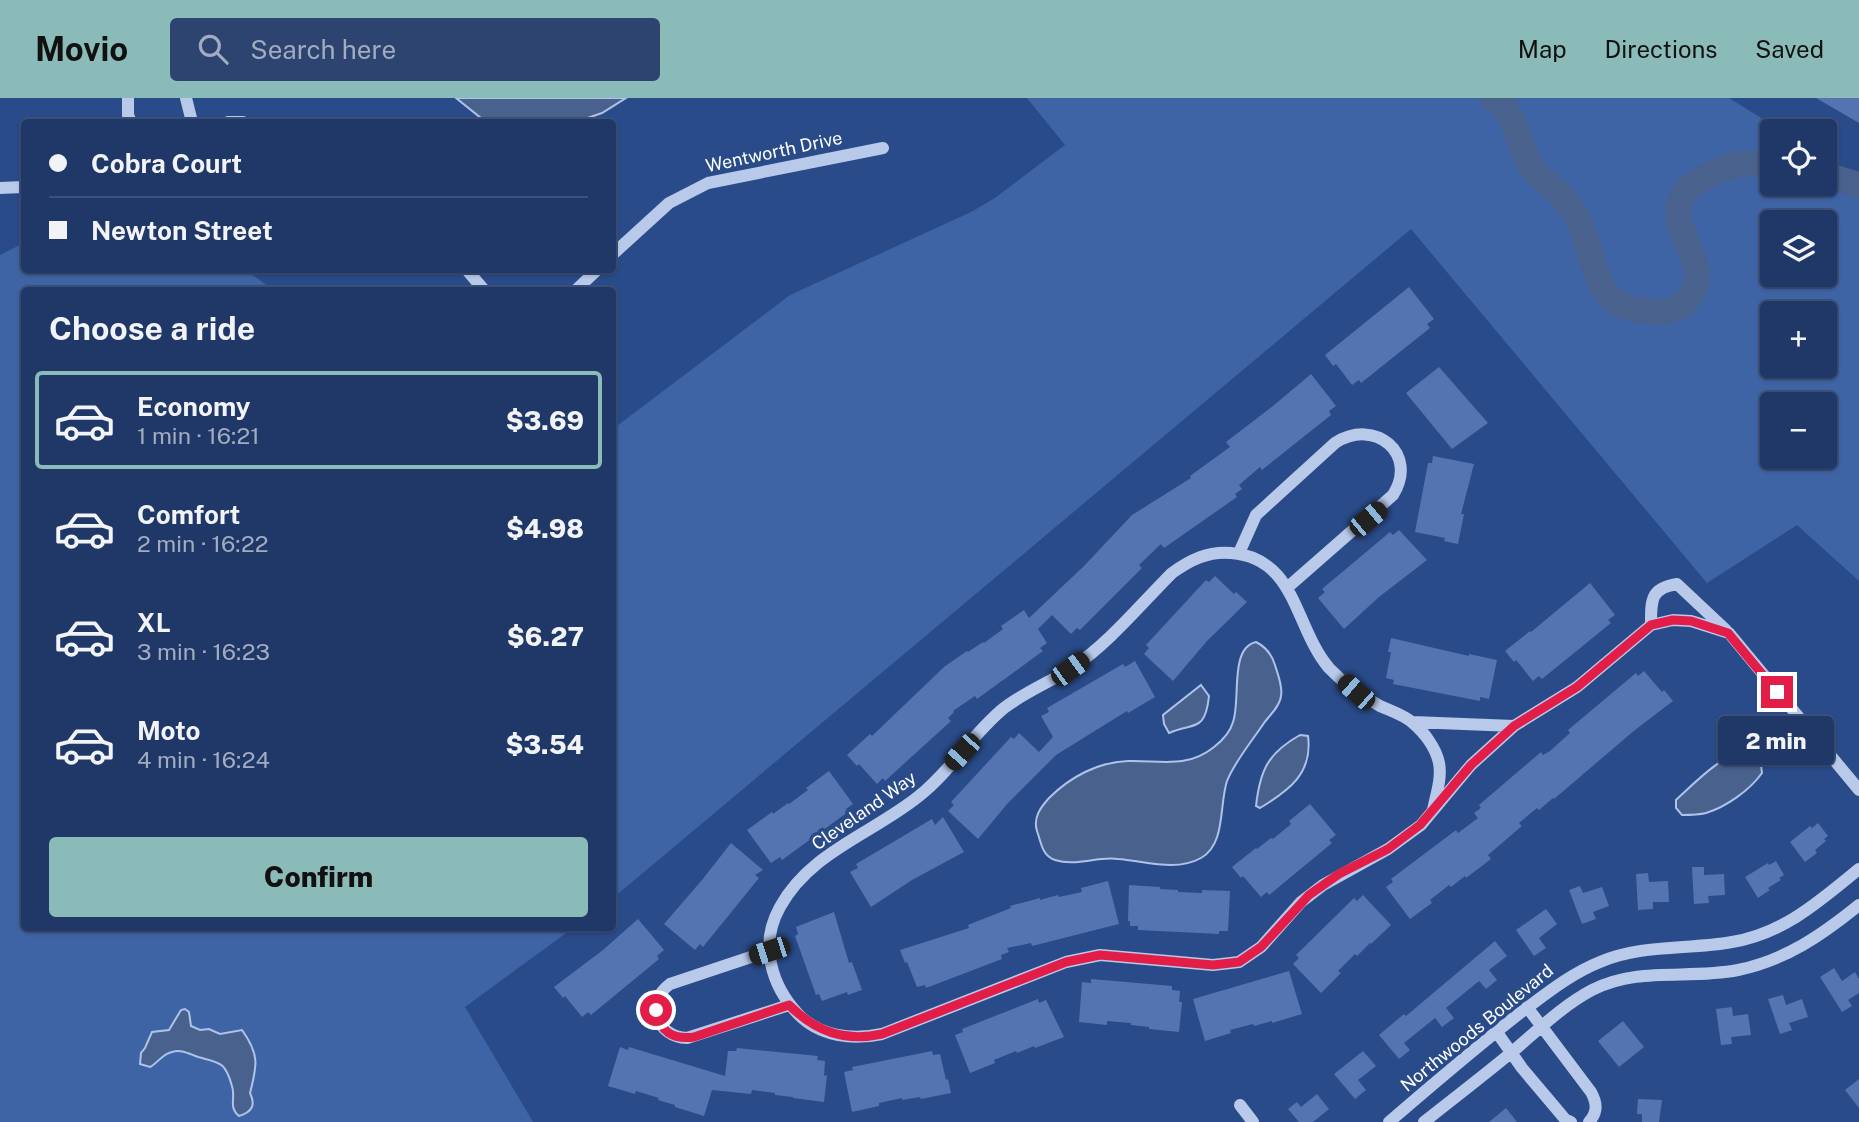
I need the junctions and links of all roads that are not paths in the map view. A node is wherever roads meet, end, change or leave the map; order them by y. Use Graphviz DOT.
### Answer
graph roads {
  1 [pos="128,98"];
  2 [pos="186,98"];
  3 [pos="130,119"];
  4 [pos="191,119"];
  5 [pos="883,148"];
  6 [pos="21,187"];
  7 [pos="0,188"];
  8 [pos="616,251"];
  9 [pos="470,273"];
  10 [pos="594,273"];
  11 [pos="481,287"];
  12 [pos="579,287"];
  13 [pos="1239,553"];
  14 [pos="1287,587"];
  15 [pos="1651,625"];
  16 [pos="1728,633"];
  17 [pos="1412,722"];
  18 [pos="1514,726"];
  19 [pos="1859,790"];
  20 [pos="1433,810"];
  21 [pos="1859,869"];
  22 [pos="1859,905"];
  23 [pos="769,951"];
  24 [pos="789,1005"];
  25 [pos="1527,1007"];
  26 [pos="1541,1027"];
  27 [pos="1496,1031"];
  28 [pos="1511,1053"];
  29 [pos="1240,1105"];
  30 [pos="1254,1122"];
  31 [pos="1389,1122"];
  32 [pos="1424,1122"];
  33 [pos="1571,1122"];
  34 [pos="1589,1122"];
  1 -- 3 [label="street"];
  2 -- 4 [label="street"];
  5 -- 8 [label="street, Wentworth Drive"];
  6 -- 7 [label="street"];
  9 -- 11 [label="street"];
  10 -- 12 [label="street"];
  13 -- 14 [label="street, Cleveland Way"];
  13 -- 14 [label="street"];
  13 -- 23 [label="street, Cleveland Way"];
  14 -- 17 [label="street, Cleveland Way"];
  15 -- 16 [label="street"];
  15 -- 16 [label="street"];
  15 -- 18 [label="street"];
  16 -- 19 [label="street"];
  17 -- 18 [label="street, Cleveland Way"];
  17 -- 20 [label="street, Cleveland Way"];
  18 -- 20 [label="street"];
  20 -- 24 [label="street"];
  21 -- 25 [label="street, Northwoods Boulevard"];
  22 -- 26 [label="street"];
  23 -- 24 [label="street"];
  23 -- 24 [label="street"];
  25 -- 26 [label="street"];
  25 -- 27 [label="street, Northwoods Boulevard"];
  26 -- 28 [label="street"];
  26 -- 34 [label="street"];
  27 -- 28 [label="street"];
  27 -- 31 [label="street, Northwoods Boulevard"];
  28 -- 32 [label="street"];
  28 -- 33 [label="street"];
  29 -- 30 [label="street"];
}
